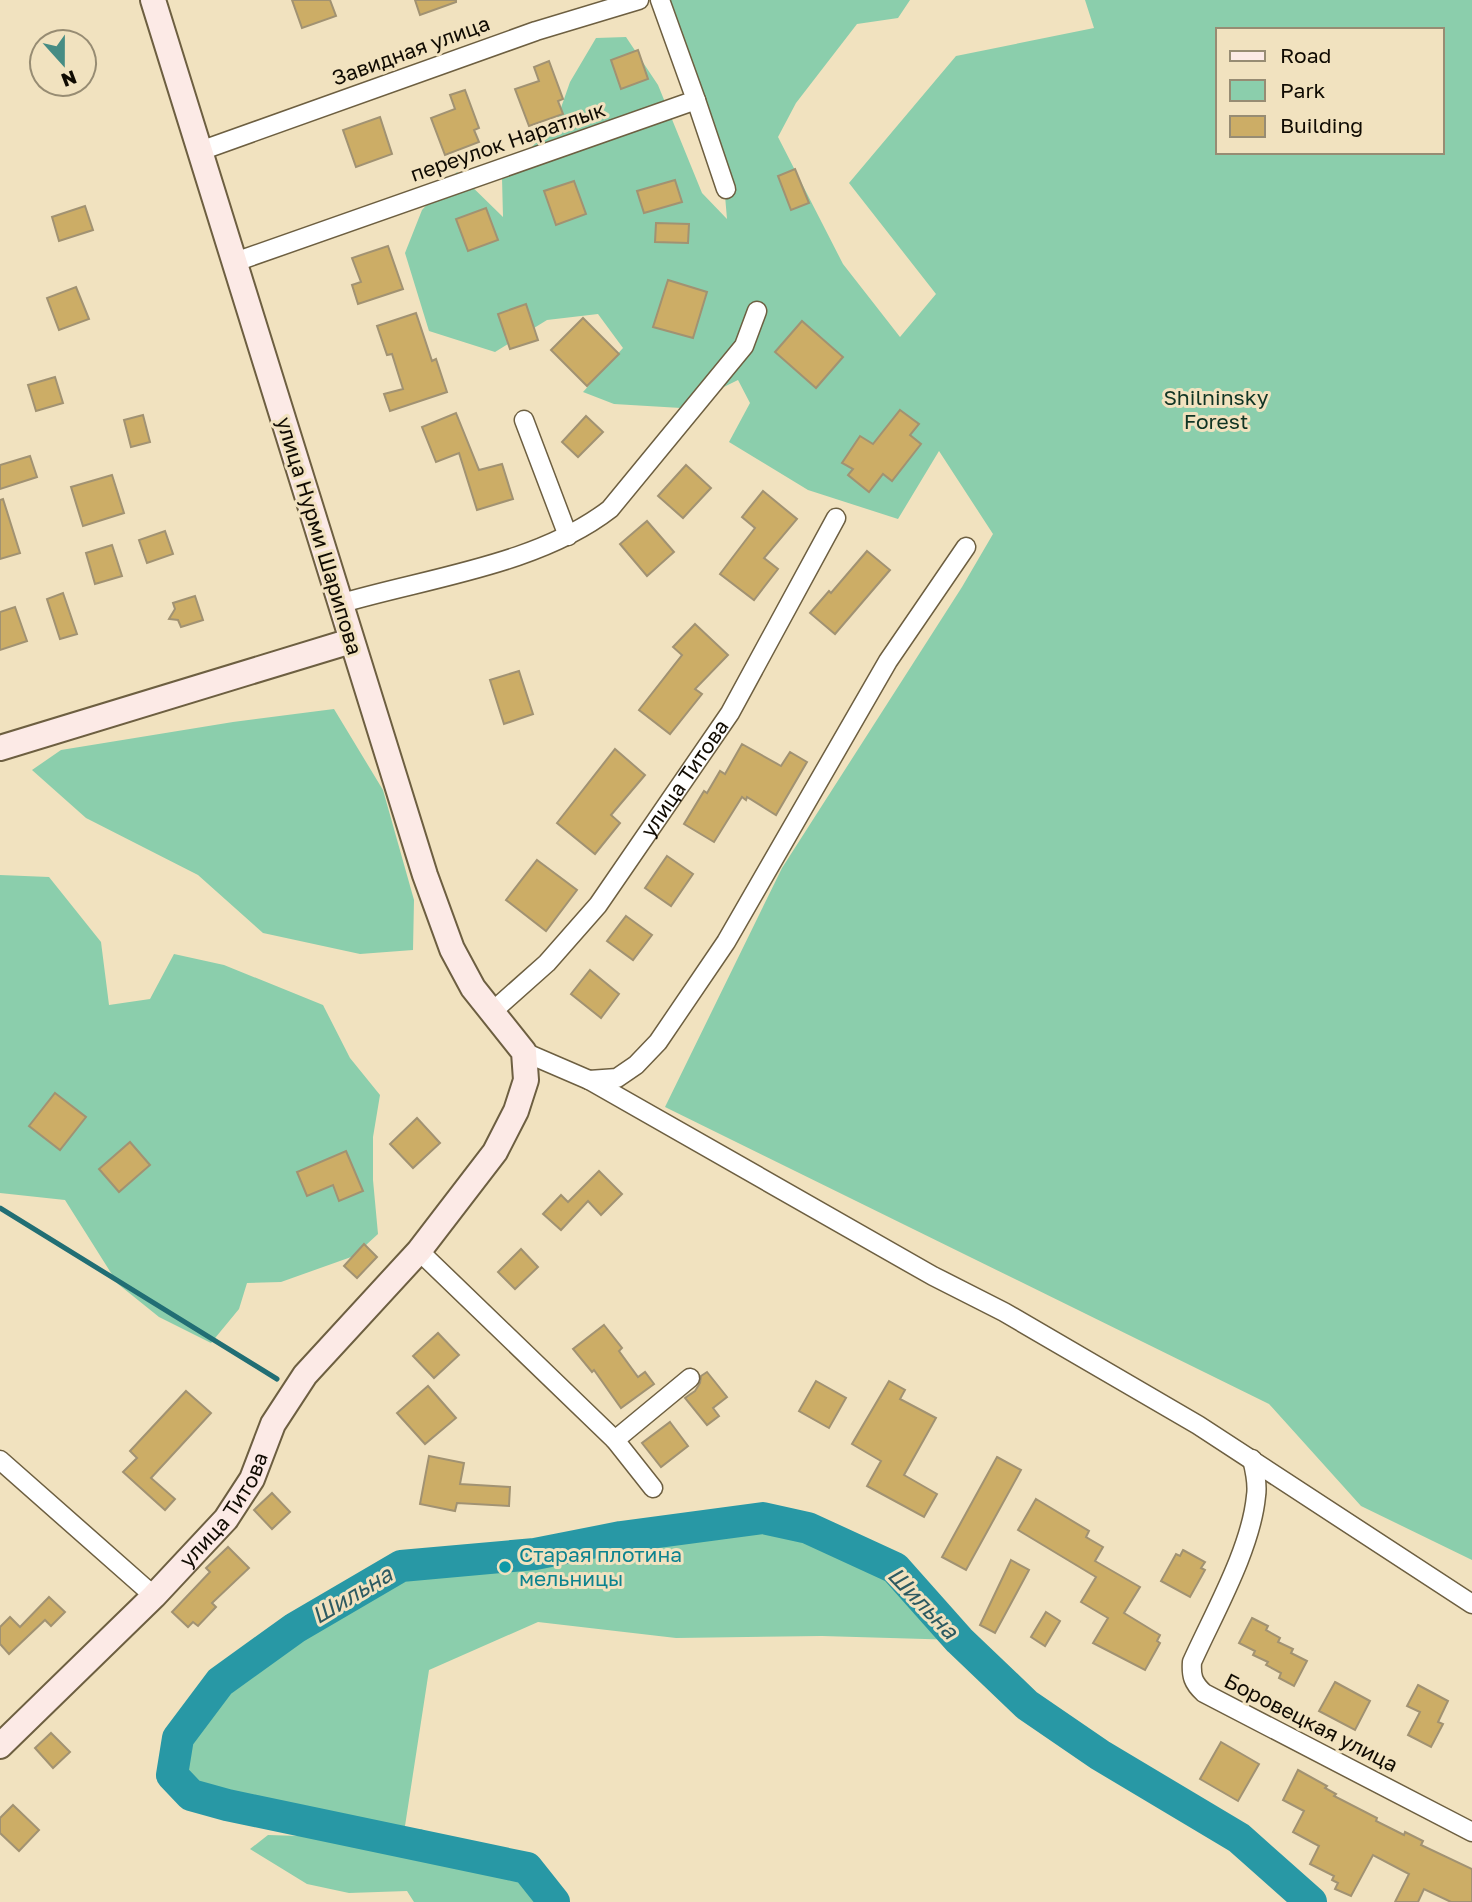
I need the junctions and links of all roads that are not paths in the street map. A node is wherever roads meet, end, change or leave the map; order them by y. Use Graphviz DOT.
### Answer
graph roads {
  1 [pos="153,0"];
  2 [pos="639,0"];
  3 [pos="660,0"];
  4 [pos="696,100"];
  5 [pos="200,151"];
  6 [pos="726,189"];
  7 [pos="235,262"];
  8 [pos="757,311"];
  9 [pos="524,421"];
  10 [pos="836,518"];
  11 [pos="568,536"];
  12 [pos="966,547"];
  13 [pos="339,604"];
  14 [pos="351,641"];
  15 [pos="0,748"];
  16 [pos="492,1011"];
  17 [pos="524,1052"];
  18 [pos="589,1080"];
  19 [pos="419,1251"];
  20 [pos="690,1378"];
  21 [pos="615,1440"];
  22 [pos="1252,1459"];
  23 [pos="0,1460"];
  24 [pos="653,1488"];
  25 [pos="154,1596"];
  26 [pos="1472,1604"];
  27 [pos="0,1746"];
  28 [pos="1472,1832"];
  1 -- 5 [label="street, улица Нурми Шарипова"];
  2 -- 5 [label="street, Завидная улица"];
  3 -- 4 [label="street"];
  4 -- 6 [label="street"];
  4 -- 7 [label="street, переулок Наратлык"];
  5 -- 7 [label="street, улица Нурми Шарипова"];
  7 -- 13 [label="street, улица Нурми Шарипова"];
  8 -- 11 [label="street"];
  9 -- 11 [label="street"];
  10 -- 16 [label="street, улица Титова"];
  11 -- 13 [label="street"];
  12 -- 18 [label="street"];
  13 -- 14 [label="street, улица Нурми Шарипова"];
  14 -- 15 [label="street"];
  14 -- 16 [label="street, улица Нурми Шарипова"];
  16 -- 17 [label="street, улица Нурми Шарипова"];
  17 -- 18 [label="street"];
  17 -- 19 [label="street, улица Титова"];
  18 -- 22 [label="street"];
  19 -- 21 [label="street"];
  19 -- 25 [label="street, улица Титова"];
  20 -- 21 [label="street"];
  21 -- 24 [label="street"];
  22 -- 26 [label="street"];
  22 -- 28 [label="street, Боровецкая улица"];
  23 -- 25 [label="street"];
  25 -- 27 [label="street, улица Титова"];
}
